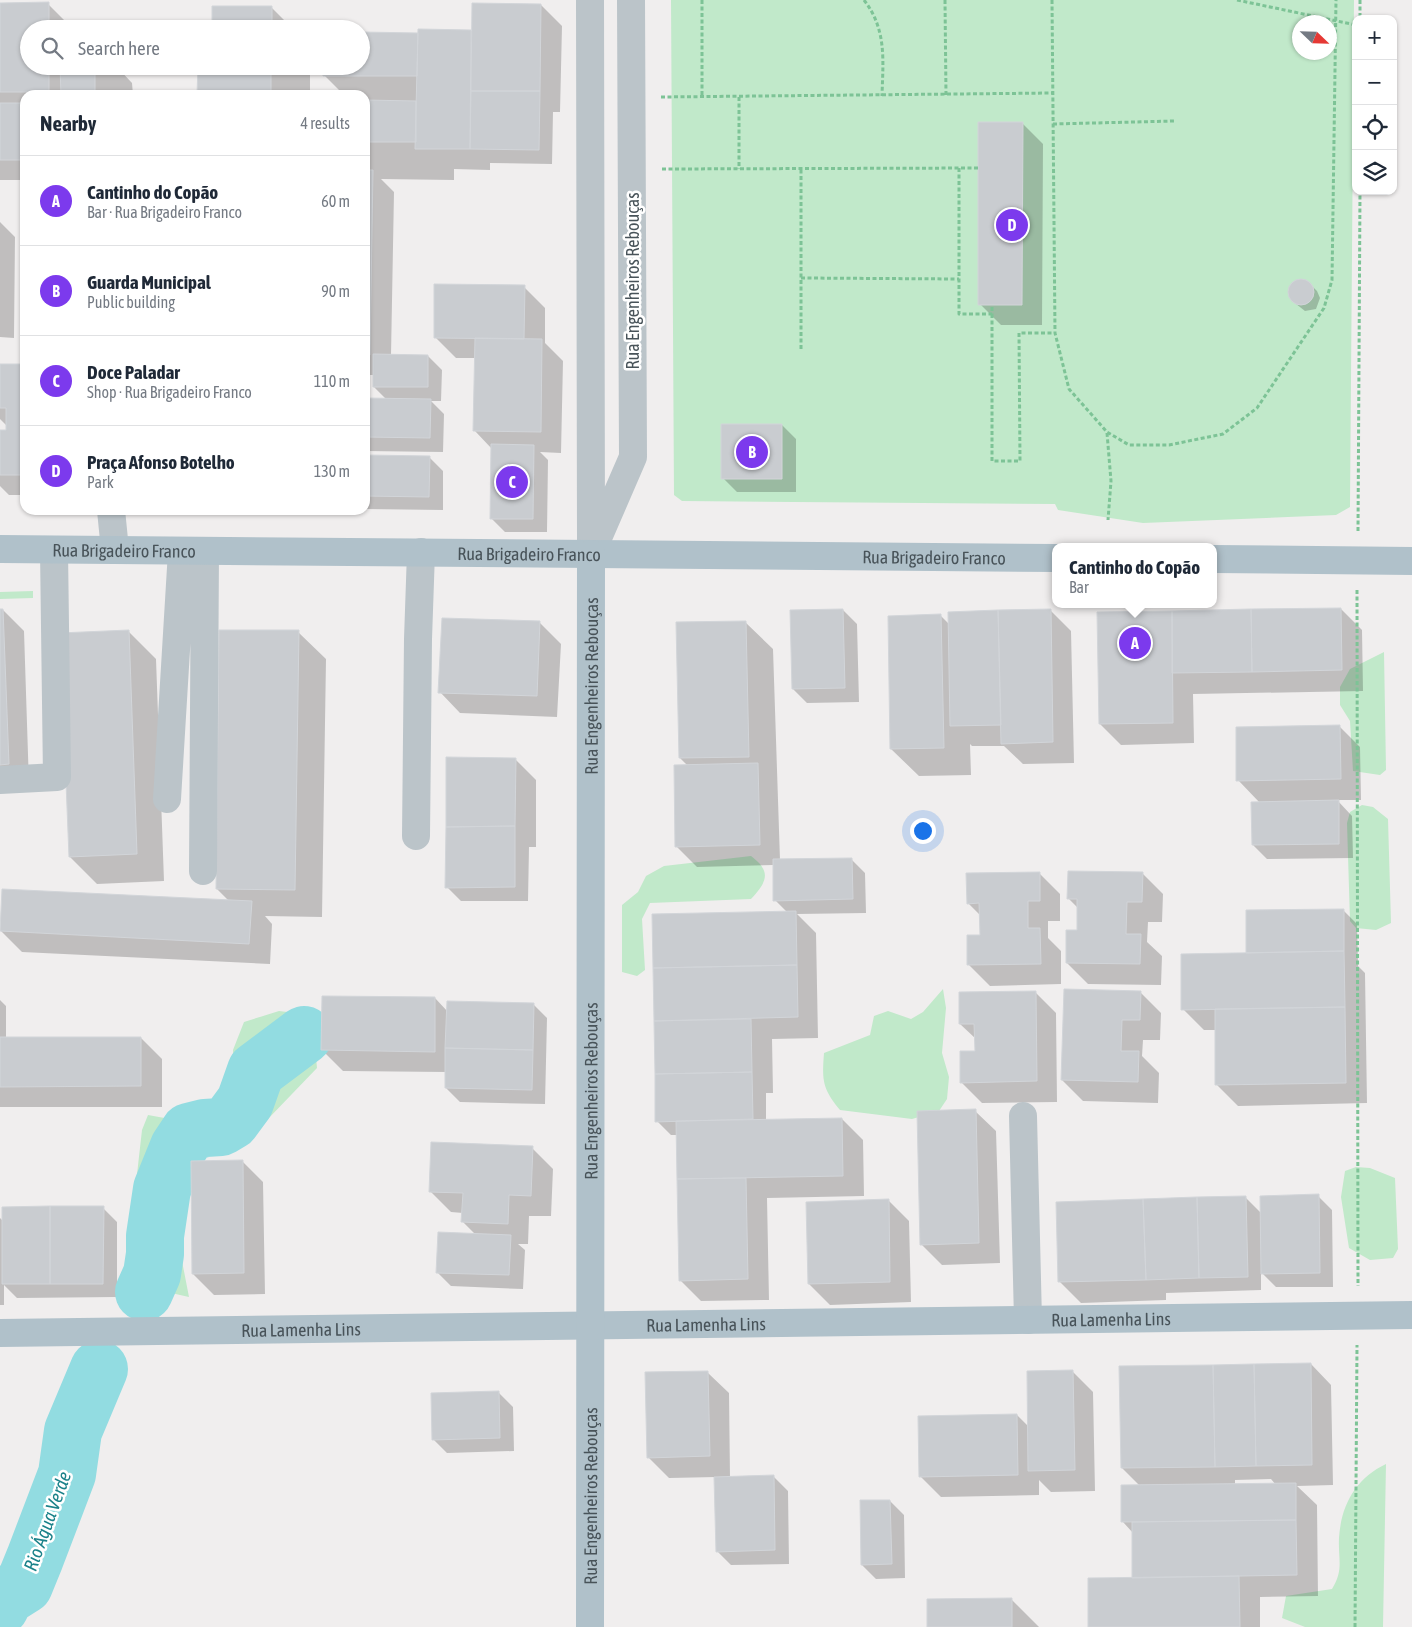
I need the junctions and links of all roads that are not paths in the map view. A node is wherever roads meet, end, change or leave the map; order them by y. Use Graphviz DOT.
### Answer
graph roads {
  1 [pos="590,0"];
  2 [pos="631,0"];
  3 [pos="112,515"];
  4 [pos="0,549"];
  5 [pos="54,550"];
  6 [pos="115,550"];
  7 [pos="194,551"];
  8 [pos="421,552"];
  9 [pos="591,554"];
  10 [pos="1052,558"];
  11 [pos="1217,559"];
  12 [pos="1412,561"];
  13 [pos="0,780"];
  14 [pos="167,799"];
  15 [pos="416,836"];
  16 [pos="203,870"];
  17 [pos="1023,1116"];
  18 [pos="1412,1315"];
  19 [pos="1028,1320"];
  20 [pos="590,1325"];
  21 [pos="0,1333"];
  22 [pos="590,1627"];
  1 -- 9 [label="street, Rua Engenheiros Rebouças"];
  2 -- 9 [label="street, Rua Engenheiros Rebouças"];
  3 -- 6 [label="street"];
  4 -- 5 [label="main road, Rua Brigadeiro Franco"];
  5 -- 6 [label="main road, Rua Brigadeiro Franco"];
  5 -- 13 [label="street"];
  6 -- 7 [label="main road, Rua Brigadeiro Franco"];
  7 -- 8 [label="main road, Rua Brigadeiro Franco"];
  7 -- 14 [label="street"];
  7 -- 16 [label="street"];
  8 -- 9 [label="main road, Rua Brigadeiro Franco"];
  8 -- 15 [label="street"];
  9 -- 10 [label="main road, Rua Brigadeiro Franco"];
  9 -- 20 [label="main road, Rua Engenheiros Rebouças"];
  11 -- 12 [label="main road"];
  17 -- 19 [label="street"];
  18 -- 19 [label="main road, Rua Lamenha Lins"];
  19 -- 20 [label="main road, Rua Lamenha Lins"];
  20 -- 21 [label="main road, Rua Lamenha Lins"];
  20 -- 22 [label="main road, Rua Engenheiros Rebouças"];
}
